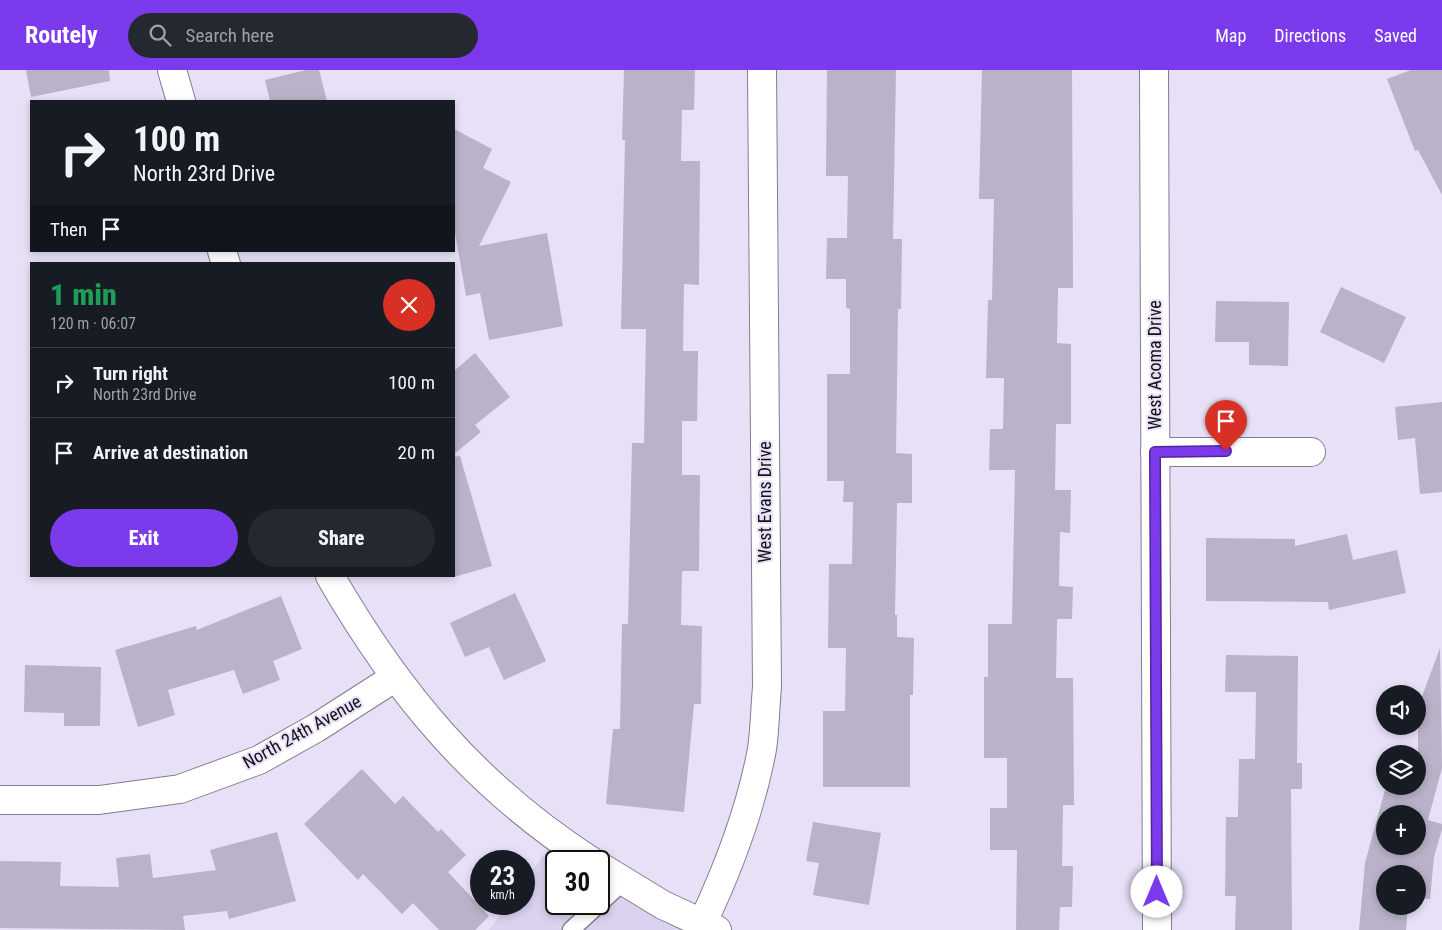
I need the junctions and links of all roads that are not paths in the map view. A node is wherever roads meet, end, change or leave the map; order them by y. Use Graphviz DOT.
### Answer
graph roads {
  1 [pos="172,70"];
  2 [pos="762,70"];
  3 [pos="1154,70"];
  4 [pos="181,100"];
  5 [pos="1155,452"];
  6 [pos="1312,452"];
  7 [pos="331,577"];
  8 [pos="394,678"];
  9 [pos="0,800"];
  10 [pos="576,850"];
  11 [pos="610,873"];
  12 [pos="623,882"];
  13 [pos="710,927"];
  14 [pos="571,930"];
  15 [pos="1157,930"];
  1 -- 4 [label="street"];
  2 -- 13 [label="street, West Evans Drive"];
  3 -- 5 [label="street, West Acoma Drive"];
  5 -- 6 [label="street"];
  5 -- 15 [label="street, West Acoma Drive"];
  7 -- 8 [label="street"];
  8 -- 9 [label="street, North 24th Avenue"];
  8 -- 10 [label="street"];
  11 -- 12 [label="street"];
  12 -- 13 [label="street"];
  12 -- 14 [label="lane"];
}
